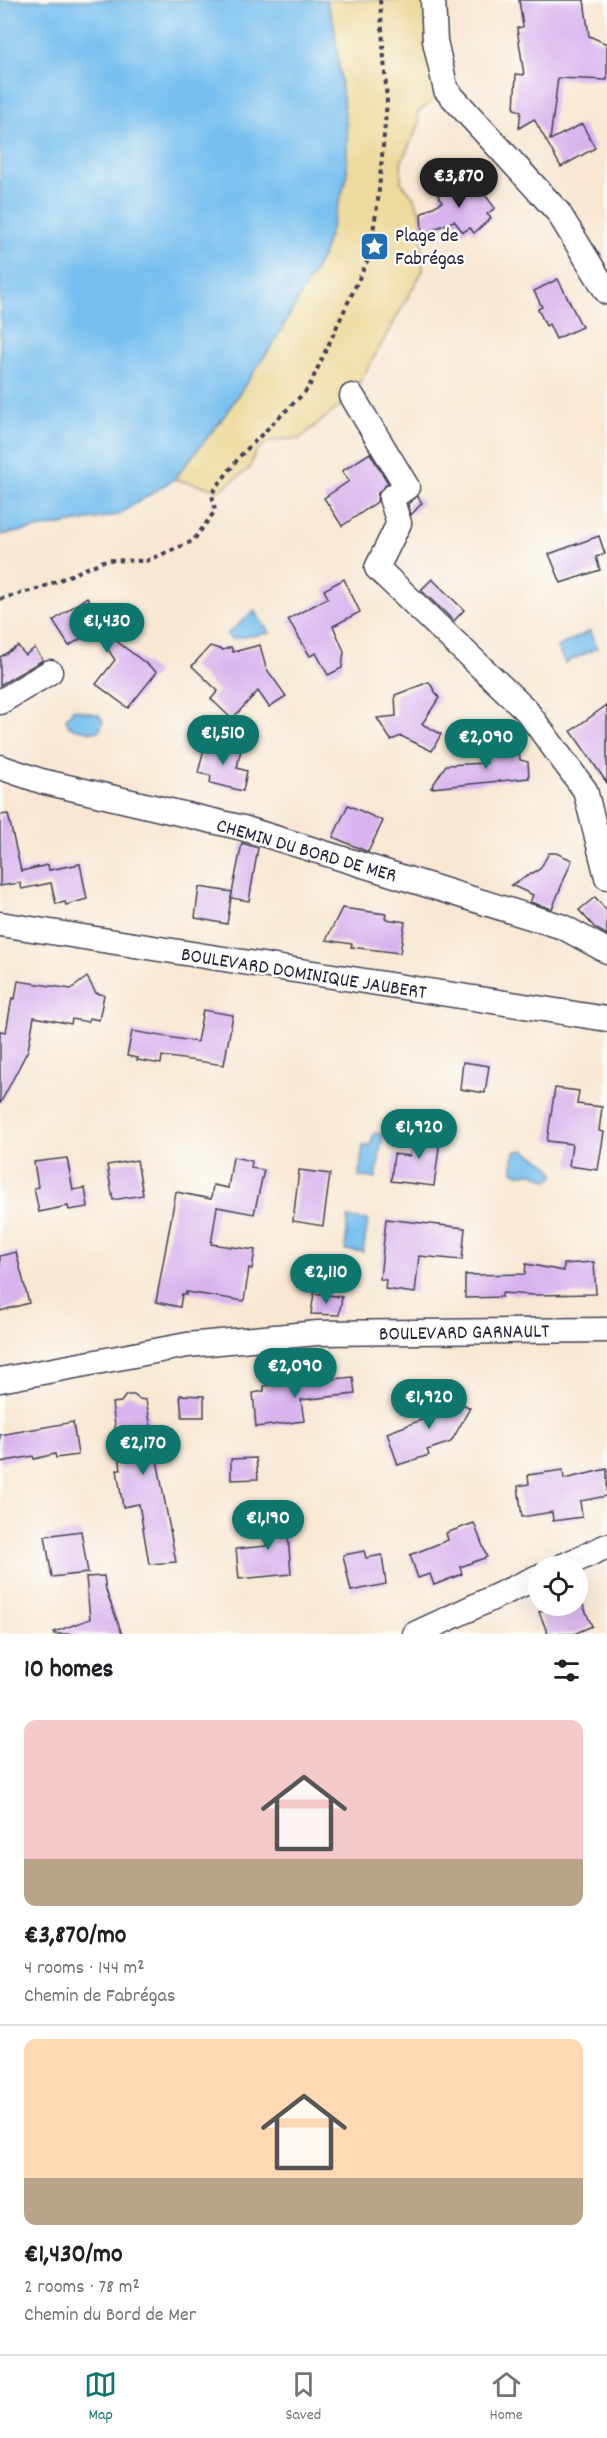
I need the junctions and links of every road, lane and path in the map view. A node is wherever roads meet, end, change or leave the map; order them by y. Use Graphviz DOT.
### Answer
graph roads {
  1 [pos="380,0"];
  2 [pos="432,0"];
  3 [pos="607,292"];
  4 [pos="351,396"];
  5 [pos="0,599"];
  6 [pos="50,672"];
  7 [pos="0,702"];
  8 [pos="0,767"];
  9 [pos="607,878"];
  10 [pos="0,924"];
  11 [pos="607,951"];
  12 [pos="607,1020"];
  13 [pos="607,1330"];
  14 [pos="0,1380"];
  15 [pos="607,1546"];
  16 [pos="585,1556"];
  17 [pos="528,1582"];
  18 [pos="415,1634"];
  1 -- 5 [label="path"];
  2 -- 3 [label="street"];
  4 -- 9 [label="street"];
  6 -- 7 [label="street"];
  8 -- 11 [label="street, CHEMIN DU BORD DE MER"];
  10 -- 12 [label="street, BOULEVARD DOMINIQUE JAUBERT"];
  13 -- 14 [label="street, BOULEVARD GARNAULT"];
  15 -- 16 [label="street"];
  17 -- 18 [label="street"];
}
